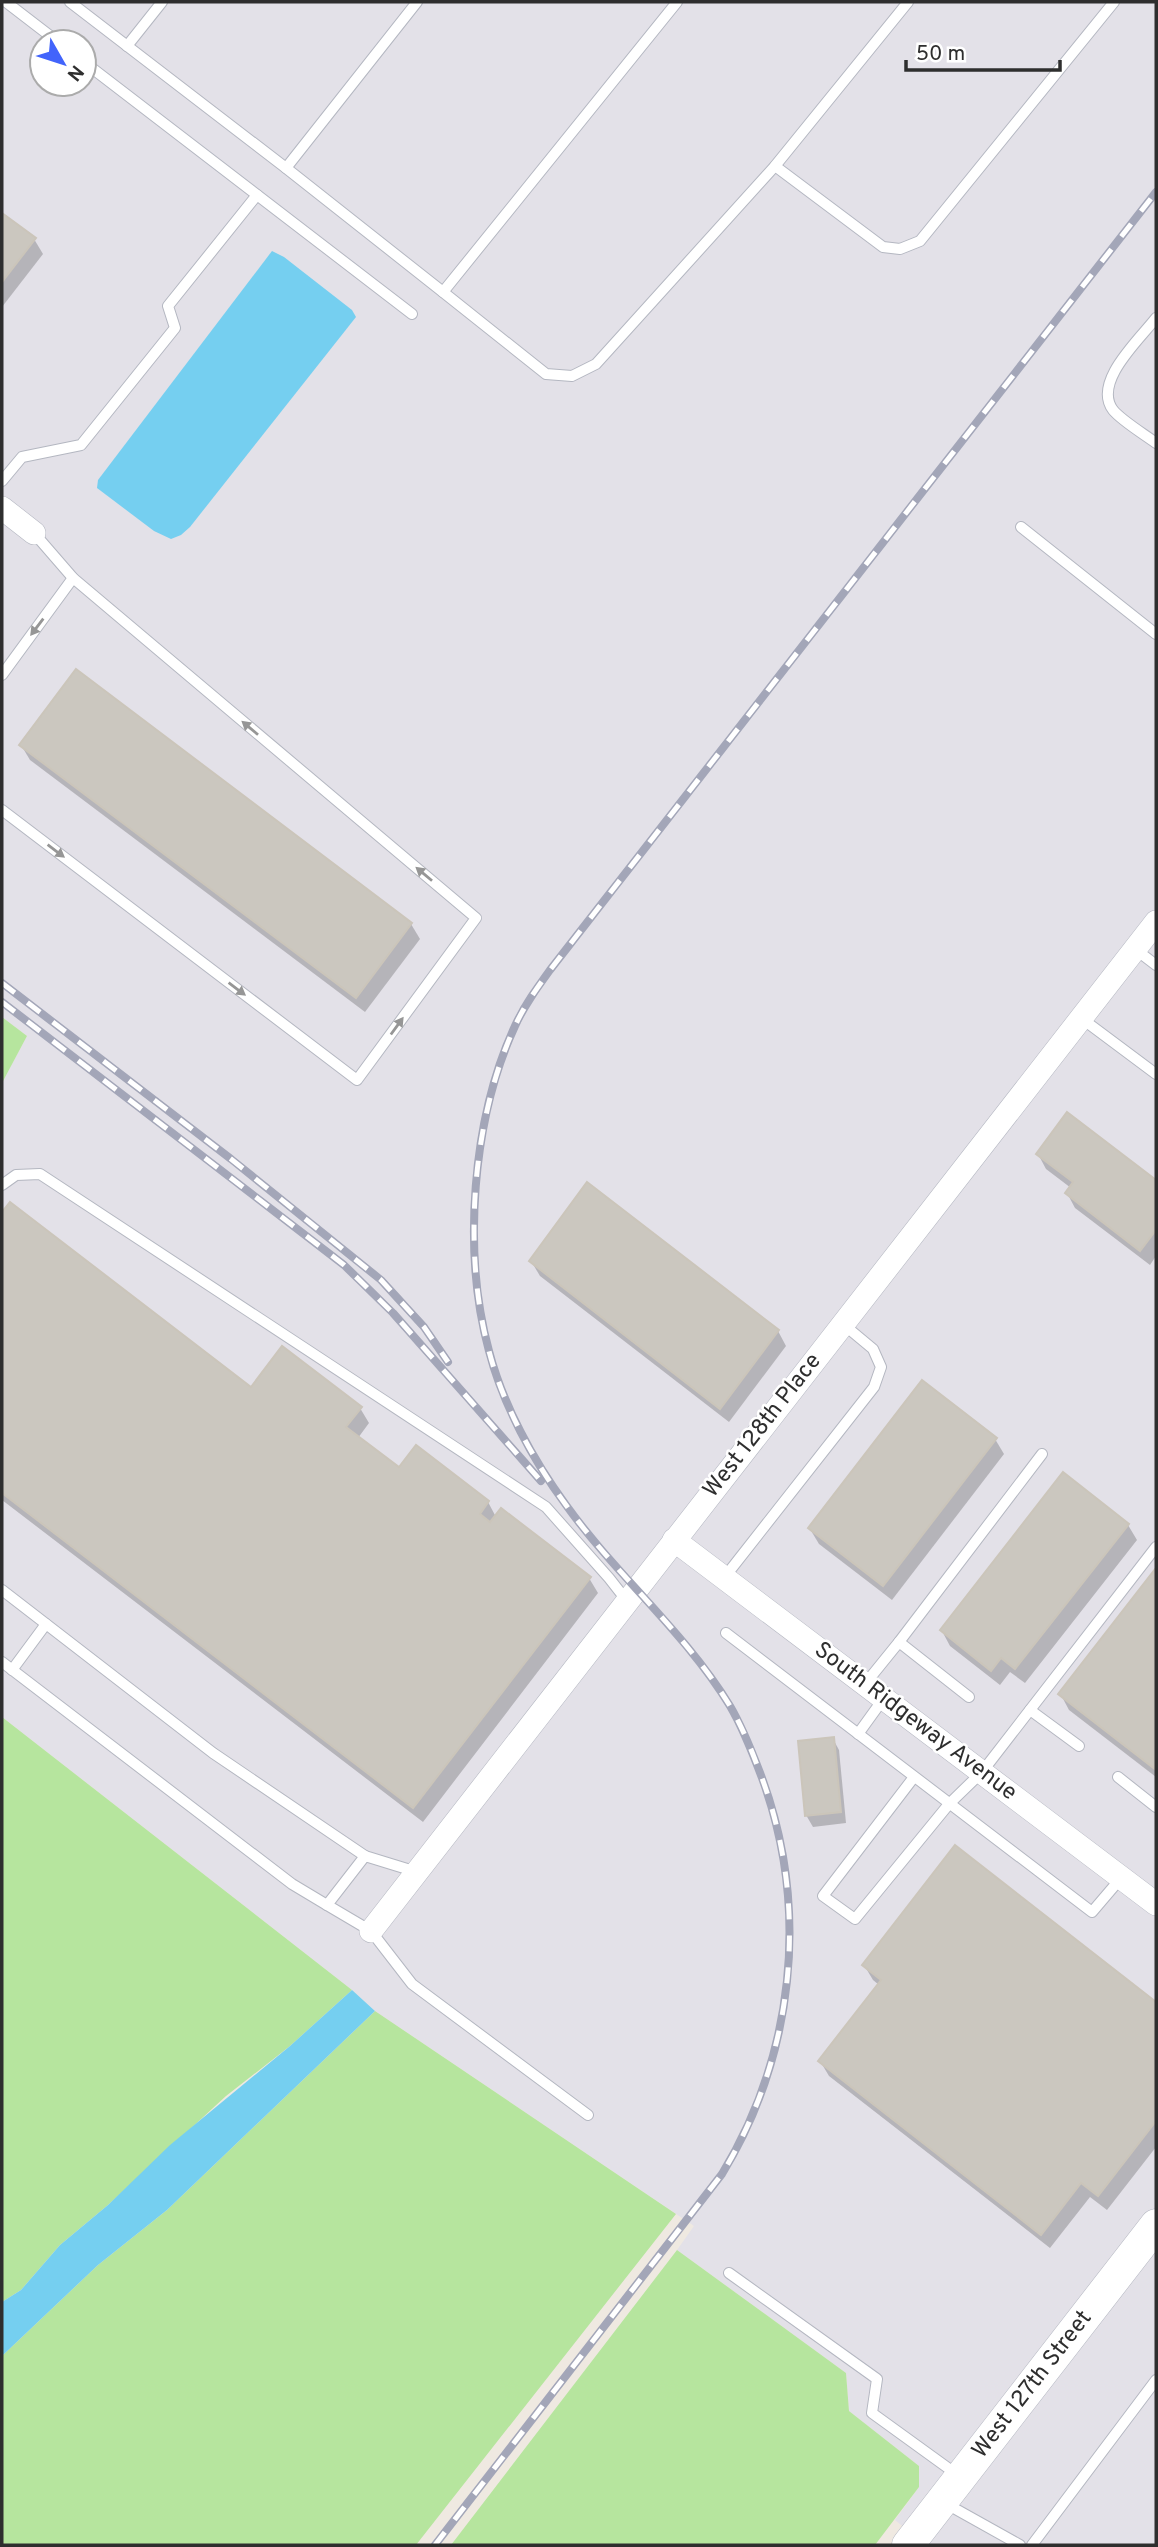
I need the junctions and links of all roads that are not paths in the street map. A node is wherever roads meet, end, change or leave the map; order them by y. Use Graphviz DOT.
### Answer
graph roads {
  1 [pos="6,2"];
  2 [pos="70,2"];
  3 [pos="162,2"];
  4 [pos="417,2"];
  5 [pos="677,2"];
  6 [pos="908,2"];
  7 [pos="1114,2"];
  8 [pos="40,28"];
  9 [pos="127,46"];
  10 [pos="98,73"];
  11 [pos="775,166"];
  12 [pos="286,168"];
  13 [pos="257,195"];
  14 [pos="443,292"];
  15 [pos="412,314"];
  16 [pos="1156,318"];
  17 [pos="1156,443"];
  18 [pos="2,481"];
  19 [pos="2,508"];
  20 [pos="1021,527"];
  21 [pos="34,533"];
  22 [pos="73,578"];
  23 [pos="1156,634"];
  24 [pos="2,675"];
  25 [pos="2,810"];
  26 [pos="1156,922"];
  27 [pos="1135,949"];
  28 [pos="1156,965"];
  29 [pos="1081,1018"];
  30 [pos="1156,1074"];
  31 [pos="2,1185"];
  32 [pos="843,1324"];
  33 [pos="1041,1454"];
  34 [pos="674,1540"];
  35 [pos="1156,1547"];
  36 [pos="724,1578"];
  37 [pos="2,1590"];
  38 [pos="627,1601"];
  39 [pos="46,1624"];
  40 [pos="726,1633"];
  41 [pos="899,1642"];
  42 [pos="2,1662"];
  43 [pos="12,1670"];
  44 [pos="865,1684"];
  45 [pos="969,1697"];
  46 [pos="884,1698"];
  47 [pos="1030,1710"];
  48 [pos="858,1734"];
  49 [pos="1079,1746"];
  50 [pos="982,1772"];
  51 [pos="914,1777"];
  52 [pos="1118,1777"];
  53 [pos="949,1804"];
  54 [pos="1156,1807"];
  55 [pos="365,1856"];
  56 [pos="416,1872"];
  57 [pos="1121,1878"];
  58 [pos="1156,1904"];
  59 [pos="327,1905"];
  60 [pos="371,1931"];
  61 [pos="588,2115"];
  62 [pos="1156,2225"];
  63 [pos="729,2273"];
  64 [pos="1156,2381"];
  65 [pos="951,2490"];
  66 [pos="908,2545"];
  67 [pos="1020,2545"];
  68 [pos="1032,2545"];
  1 -- 8 [label="lane"];
  2 -- 9 [label="lane"];
  3 -- 9 [label="lane"];
  4 -- 12 [label="lane"];
  5 -- 14 [label="lane"];
  6 -- 11 [label="lane"];
  7 -- 11 [label="lane"];
  9 -- 12 [label="lane"];
  10 -- 13 [label="lane"];
  11 -- 14 [label="lane"];
  12 -- 14 [label="lane"];
  13 -- 15 [label="lane"];
  13 -- 18 [label="lane"];
  16 -- 17 [label="lane"];
  19 -- 21 [label="street"];
  20 -- 23 [label="lane"];
  21 -- 22 [label="lane"];
  22 -- 24 [label="lane, one-way"];
  25 -- 22 [label="lane, one-way"];
  26 -- 27 [label="street, West 128th Place"];
  27 -- 28 [label="lane"];
  27 -- 29 [label="street, West 128th Place"];
  29 -- 30 [label="lane"];
  29 -- 32 [label="street, West 128th Place"];
  31 -- 38 [label="lane"];
  32 -- 34 [label="street, West 128th Place"];
  32 -- 36 [label="lane"];
  33 -- 41 [label="lane"];
  34 -- 36 [label="street, South Ridgeway Avenue"];
  34 -- 38 [label="street, West 128th Place"];
  35 -- 47 [label="lane"];
  36 -- 44 [label="street, South Ridgeway Avenue"];
  37 -- 39 [label="lane"];
  38 -- 56 [label="street, West 128th Place"];
  39 -- 43 [label="lane"];
  39 -- 55 [label="lane"];
  40 -- 48 [label="lane"];
  41 -- 44 [label="lane"];
  41 -- 45 [label="lane"];
  42 -- 43 [label="lane"];
  43 -- 59 [label="lane"];
  44 -- 46 [label="street, South Ridgeway Avenue"];
  46 -- 48 [label="lane"];
  46 -- 50 [label="street, South Ridgeway Avenue"];
  47 -- 49 [label="lane"];
  47 -- 50 [label="lane"];
  48 -- 51 [label="lane"];
  50 -- 53 [label="lane"];
  50 -- 57 [label="street, South Ridgeway Avenue"];
  51 -- 53 [label="lane"];
  51 -- 53 [label="lane"];
  52 -- 54 [label="lane"];
  53 -- 57 [label="lane"];
  55 -- 56 [label="lane"];
  55 -- 59 [label="lane"];
  56 -- 60 [label="street, West 128th Place"];
  57 -- 58 [label="street, South Ridgeway Avenue"];
  59 -- 60 [label="lane"];
  60 -- 61 [label="lane"];
  62 -- 65 [label="main road, West 127th Street"];
  63 -- 65 [label="lane"];
  64 -- 68 [label="lane"];
  65 -- 66 [label="main road, West 127th Street"];
  65 -- 67 [label="lane"];
}
